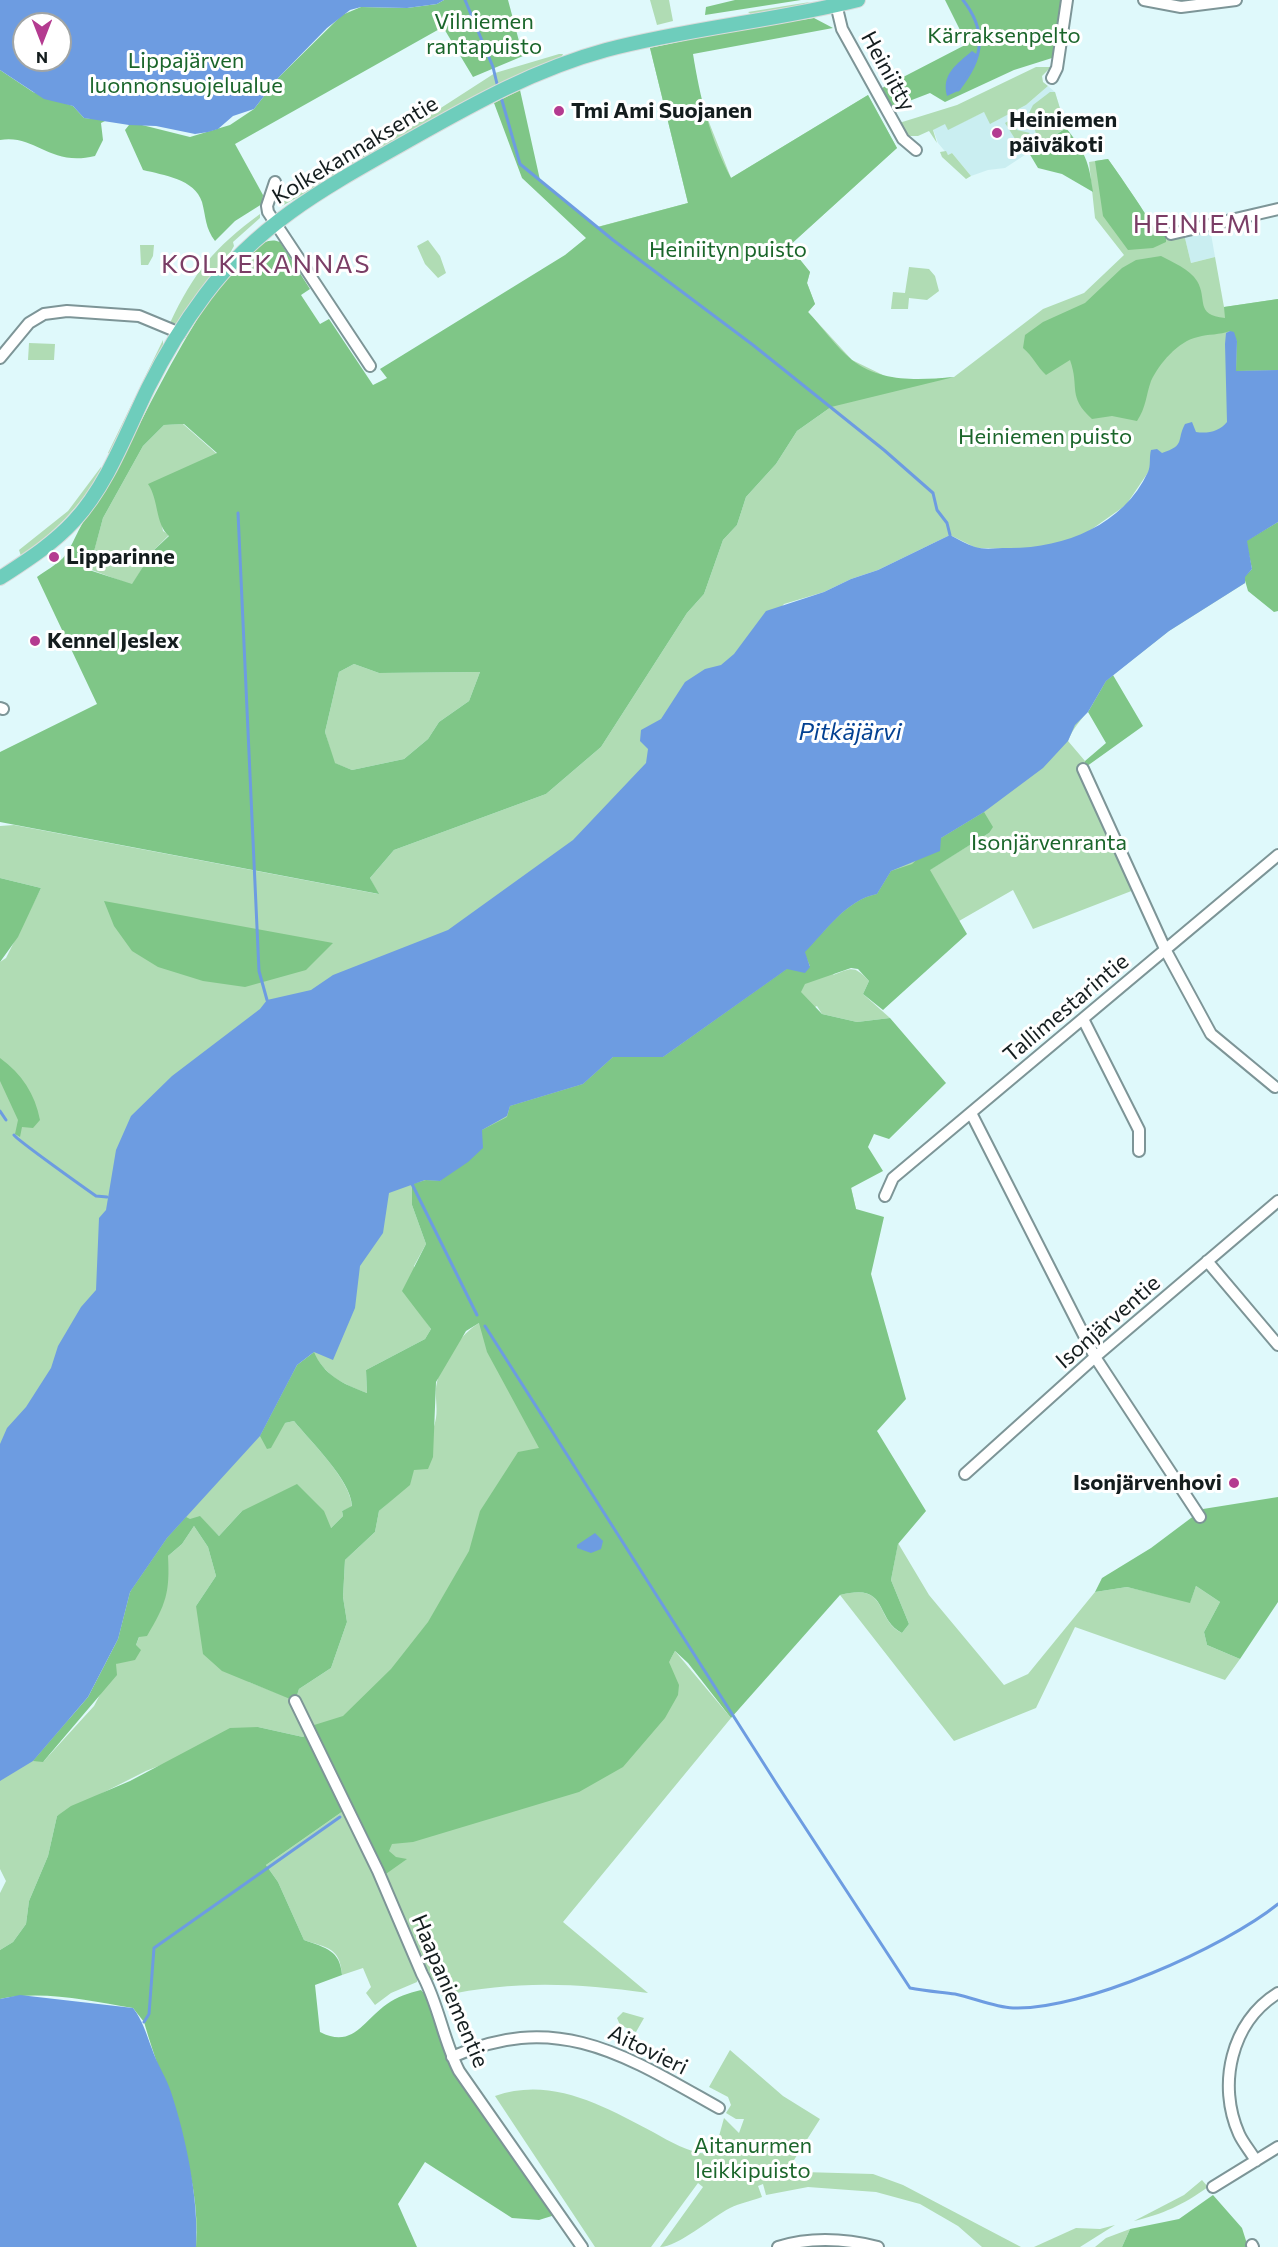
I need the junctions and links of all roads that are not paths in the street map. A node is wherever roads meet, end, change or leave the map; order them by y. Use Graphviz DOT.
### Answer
graph roads {
  1 [pos="858,0"];
  2 [pos="1067,0"];
  3 [pos="1144,0"];
  4 [pos="1236,0"];
  5 [pos="836,3"];
  6 [pos="1052,78"];
  7 [pos="916,150"];
  8 [pos="275,182"];
  9 [pos="1278,209"];
  10 [pos="275,222"];
  11 [pos="1171,234"];
  12 [pos="180,333"];
  13 [pos="0,358"];
  14 [pos="370,366"];
  15 [pos="0,578"];
  16 [pos="1083,769"];
  17 [pos="1278,855"];
  18 [pos="1166,951"];
  19 [pos="1083,1018"];
  20 [pos="1275,1087"];
  21 [pos="971,1113"];
  22 [pos="1139,1151"];
  23 [pos="885,1196"];
  24 [pos="1278,1201"];
  25 [pos="1208,1261"];
  26 [pos="1278,1345"];
  27 [pos="1095,1357"];
  28 [pos="965,1474"];
  29 [pos="1200,1516"];
  30 [pos="295,1701"];
  31 [pos="1278,1993"];
  32 [pos="452,2057"];
  33 [pos="719,2108"];
  34 [pos="1278,2147"];
  35 [pos="1256,2161"];
  36 [pos="1213,2187"];
  37 [pos="582,2247"];
  38 [pos="778,2247"];
  39 [pos="878,2247"];
  1 -- 5 [label="main road, Kolkekannaksentie"];
  2 -- 6 [label="street"];
  3 -- 4 [label="street"];
  5 -- 7 [label="street, Heiniitty"];
  5 -- 10 [label="main road, Kolkekannaksentie"];
  8 -- 10 [label="street"];
  9 -- 11 [label="street"];
  10 -- 12 [label="main road, Kolkekannaksentie"];
  10 -- 14 [label="street"];
  12 -- 13 [label="street"];
  12 -- 15 [label="main road, Kolkekannaksentie"];
  16 -- 18 [label="street"];
  17 -- 18 [label="street, Tallimestarintie"];
  18 -- 19 [label="street, Tallimestarintie"];
  18 -- 20 [label="street"];
  19 -- 21 [label="street, Tallimestarintie"];
  19 -- 22 [label="street"];
  21 -- 23 [label="street, Tallimestarintie"];
  21 -- 27 [label="street"];
  24 -- 25 [label="street, Isonjärventie"];
  25 -- 26 [label="street"];
  25 -- 27 [label="street, Isonjärventie"];
  27 -- 28 [label="street, Isonjärventie"];
  27 -- 29 [label="street"];
  30 -- 32 [label="street, Haapaniementie"];
  31 -- 35 [label="street"];
  32 -- 33 [label="street, Aitovieri"];
  32 -- 37 [label="street, Haapaniementie"];
  34 -- 35 [label="street"];
  35 -- 36 [label="street"];
  38 -- 39 [label="street"];
}
